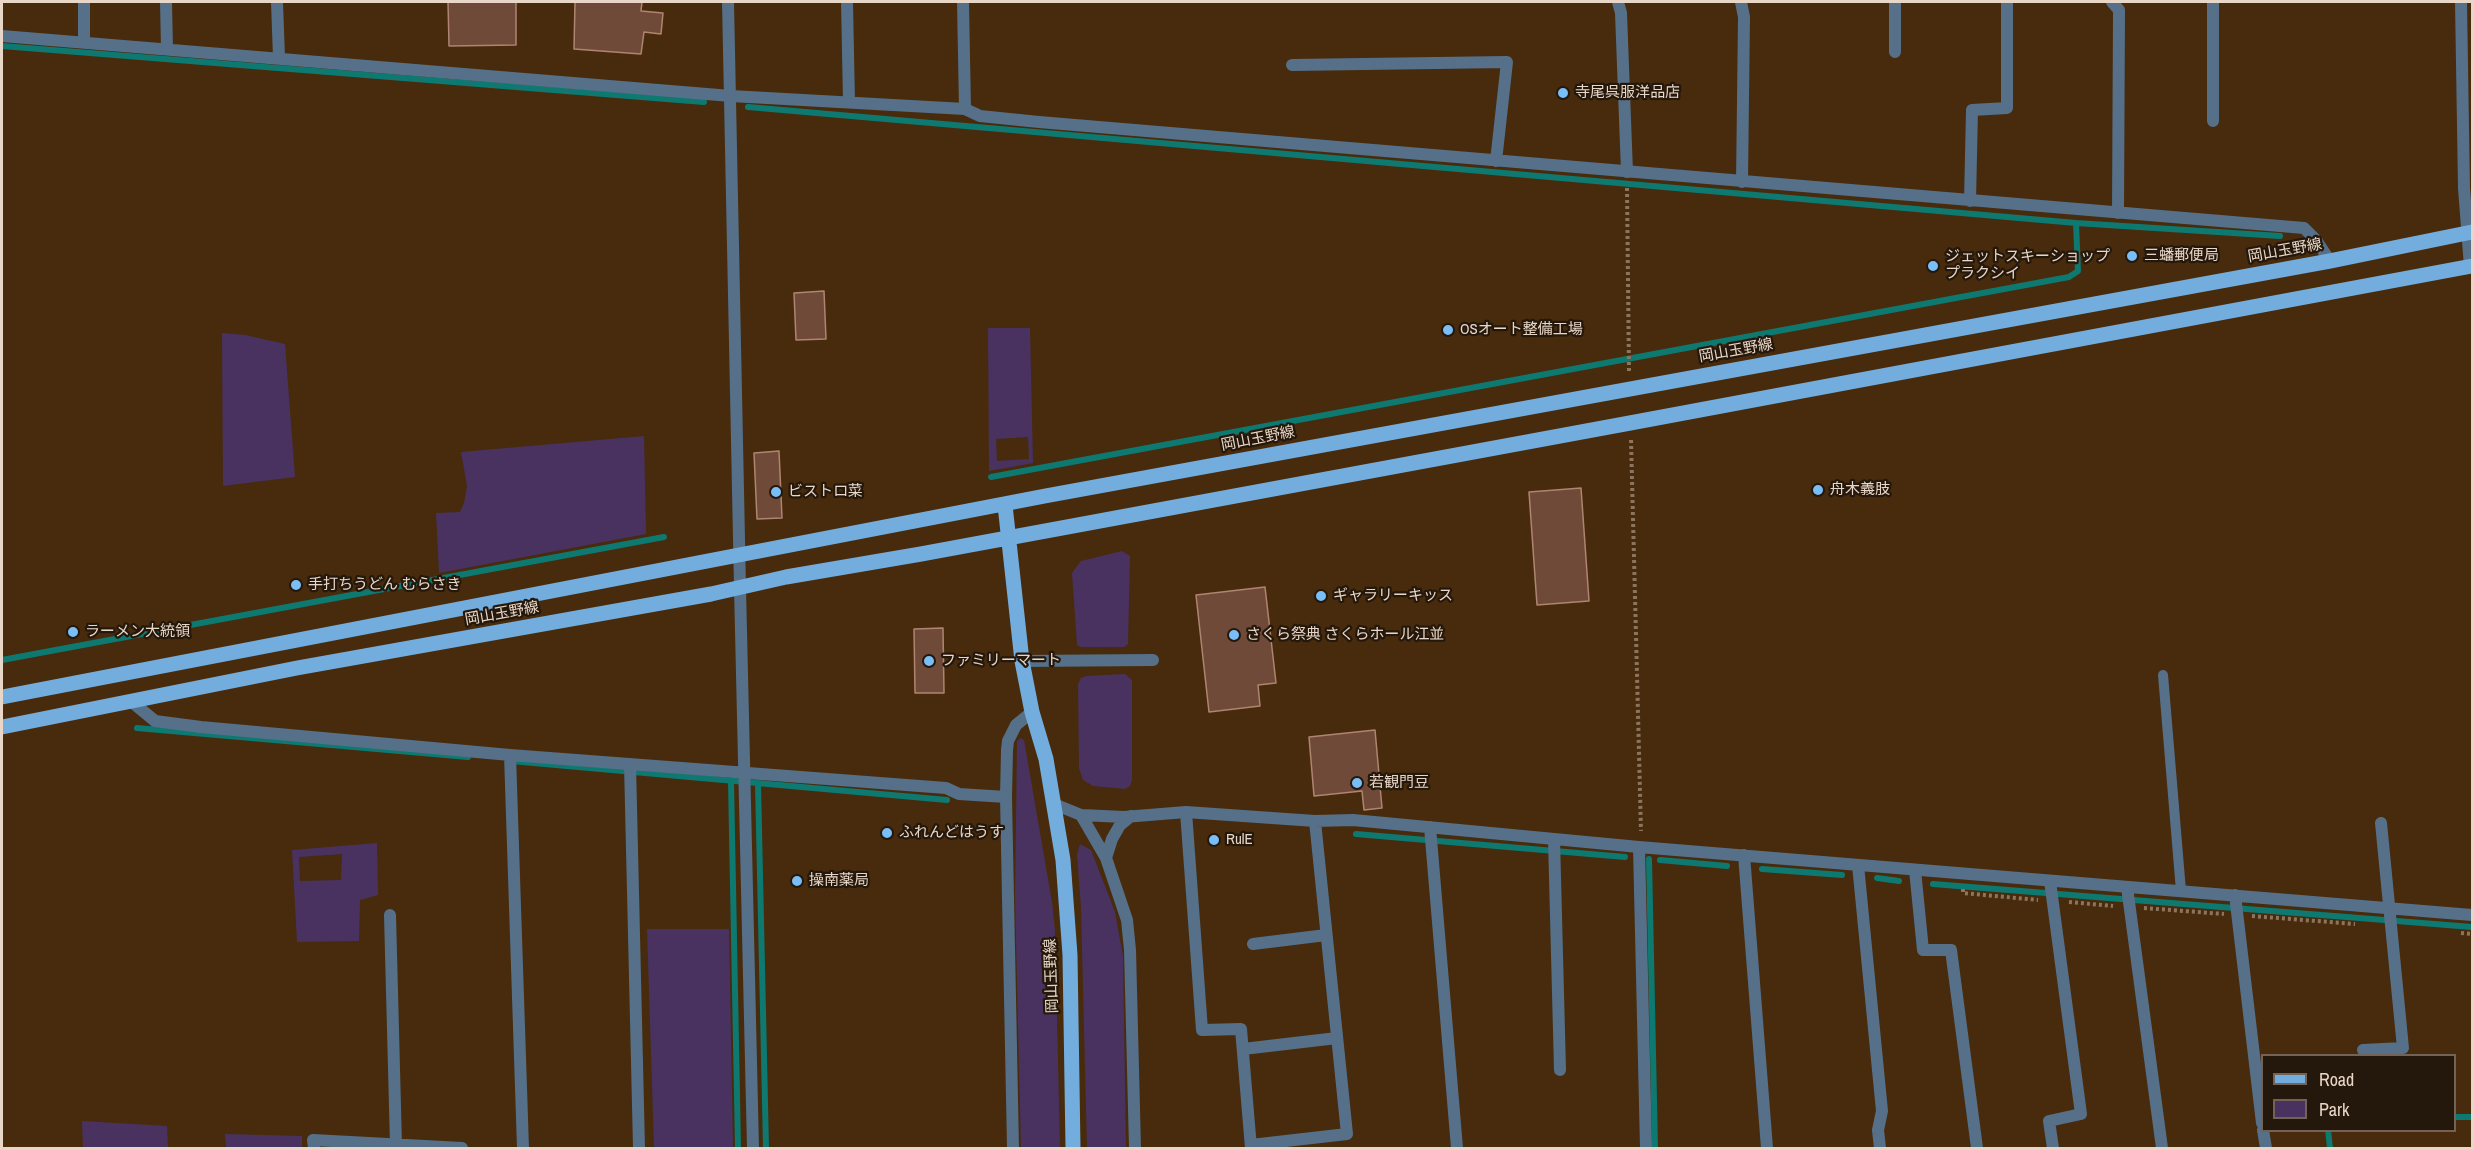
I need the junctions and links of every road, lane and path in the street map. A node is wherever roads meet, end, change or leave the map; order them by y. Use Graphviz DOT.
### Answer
graph roads {
  1 [pos="84,2"];
  2 [pos="166,2"];
  3 [pos="278,2"];
  4 [pos="728,2"];
  5 [pos="847,2"];
  6 [pos="963,2"];
  7 [pos="1618,2"];
  8 [pos="1741,2"];
  9 [pos="1895,2"];
  10 [pos="2007,2"];
  11 [pos="2112,2"];
  12 [pos="2213,2"];
  13 [pos="2461,2"];
  14 [pos="2,36"];
  15 [pos="84,42"];
  16 [pos="167,49"];
  17 [pos="1895,52"];
  18 [pos="279,58"];
  19 [pos="1292,65"];
  20 [pos="731,96"];
  21 [pos="849,102"];
  22 [pos="965,109"];
  23 [pos="2213,121"];
  24 [pos="1496,161"];
  25 [pos="1627,172"];
  26 [pos="1742,182"];
  27 [pos="1627,188"];
  28 [pos="1970,201"];
  29 [pos="2118,213"];
  30 [pos="2470,232"];
  31 [pos="2330,261"];
  32 [pos="2471,266"];
  33 [pos="1629,388"];
  34 [pos="1630,423"];
  35 [pos="1005,505"];
  36 [pos="1009,537"];
  37 [pos="739,555"];
  38 [pos="740,588"];
  39 [pos="1154,660"];
  40 [pos="1022,661"];
  41 [pos="2163,675"];
  42 [pos="2,697"];
  43 [pos="132,702"];
  44 [pos="1032,712"];
  45 [pos="2,727"];
  46 [pos="510,759"];
  47 [pos="631,771"];
  48 [pos="745,780"];
  49 [pos="1006,798"];
  50 [pos="1054,804"];
  51 [pos="1186,813"];
  52 [pos="1081,814"];
  53 [pos="1132,816"];
  54 [pos="1315,821"];
  55 [pos="2381,823"];
  56 [pos="1430,831"];
  57 [pos="1554,842"];
  58 [pos="1639,847"];
  59 [pos="1744,855"];
  60 [pos="1106,858"];
  61 [pos="1858,865"];
  62 [pos="1916,870"];
  63 [pos="1963,890"];
  64 [pos="2050,891"];
  65 [pos="2181,891"];
  66 [pos="2128,898"];
  67 [pos="2236,906"];
  68 [pos="390,915"];
  69 [pos="2472,915"];
  70 [pos="2390,916"];
  71 [pos="2356,924"];
  72 [pos="2449,932"];
  73 [pos="2472,934"];
  74 [pos="1326,935"];
  75 [pos="1253,944"];
  76 [pos="1337,1038"];
  77 [pos="1243,1049"];
  78 [pos="2363,1050"];
  79 [pos="1560,1070"];
  80 [pos="2261,1115"];
  81 [pos="2264,1132"];
  82 [pos="396,1145"];
  83 [pos="1251,1147"];
  84 [pos="314,1149"];
  85 [pos="462,1149"];
  86 [pos="524,1149"];
  87 [pos="639,1149"];
  88 [pos="753,1149"];
  89 [pos="1013,1149"];
  90 [pos="1073,1149"];
  91 [pos="1134,1149"];
  92 [pos="1457,1149"];
  93 [pos="1646,1149"];
  94 [pos="1767,1149"];
  95 [pos="1880,1149"];
  96 [pos="1977,1149"];
  97 [pos="2053,1149"];
  98 [pos="2162,1149"];
  99 [pos="2266,1149"];
  1 -- 15 [label="street"];
  2 -- 16 [label="street"];
  3 -- 18 [label="street"];
  4 -- 20 [label="street"];
  5 -- 21 [label="street"];
  6 -- 22 [label="street"];
  7 -- 25 [label="street"];
  8 -- 26 [label="street"];
  9 -- 17 [label="street"];
  10 -- 28 [label="street"];
  11 -- 29 [label="street"];
  12 -- 23 [label="street"];
  13 -- 30 [label="street"];
  14 -- 15 [label="street"];
  15 -- 16 [label="street"];
  16 -- 18 [label="street"];
  18 -- 20 [label="street"];
  19 -- 24 [label="street"];
  20 -- 21 [label="street"];
  20 -- 37 [label="street"];
  21 -- 22 [label="street"];
  22 -- 24 [label="street"];
  24 -- 25 [label="street"];
  25 -- 26 [label="street"];
  26 -- 28 [label="street"];
  27 -- 33 [label="path"];
  28 -- 29 [label="street"];
  29 -- 31 [label="street"];
  30 -- 31 [label="main road, 岡山玉野線"];
  30 -- 32 [label="street"];
  31 -- 33 [label="main road, 岡山玉野線"];
  32 -- 34 [label="main road, 岡山玉野線"];
  33 -- 35 [label="main road, 岡山玉野線"];
  34 -- 36 [label="main road, 岡山玉野線"];
  34 -- 58 [label="path"];
  35 -- 36 [label="main road, 岡山玉野線"];
  35 -- 37 [label="main road, 岡山玉野線"];
  36 -- 38 [label="main road, 岡山玉野線"];
  36 -- 40 [label="main road, 岡山玉野線"];
  37 -- 38 [label="street"];
  37 -- 42 [label="main road, 岡山玉野線"];
  38 -- 43 [label="main road, 岡山玉野線"];
  38 -- 48 [label="street"];
  39 -- 40 [label="street"];
  40 -- 44 [label="main road, 岡山玉野線"];
  41 -- 65 [label="lane"];
  43 -- 45 [label="main road, 岡山玉野線"];
  43 -- 46 [label="street"];
  44 -- 49 [label="street"];
  44 -- 50 [label="main road, 岡山玉野線"];
  46 -- 47 [label="street"];
  46 -- 86 [label="street"];
  47 -- 48 [label="street"];
  47 -- 87 [label="street"];
  48 -- 49 [label="street"];
  48 -- 88 [label="street"];
  49 -- 89 [label="street"];
  50 -- 52 [label="street"];
  50 -- 90 [label="main road, 岡山玉野線"];
  51 -- 53 [label="street"];
  51 -- 54 [label="street"];
  51 -- 77 [label="street"];
  52 -- 53 [label="street"];
  52 -- 60 [label="street"];
  53 -- 60 [label="street"];
  54 -- 56 [label="street"];
  54 -- 74 [label="street"];
  55 -- 70 [label="street"];
  56 -- 57 [label="street"];
  56 -- 92 [label="street"];
  57 -- 58 [label="street"];
  57 -- 79 [label="street"];
  58 -- 59 [label="street"];
  58 -- 93 [label="street"];
  59 -- 61 [label="street"];
  59 -- 94 [label="street"];
  60 -- 91 [label="street"];
  61 -- 62 [label="street"];
  61 -- 95 [label="street"];
  62 -- 64 [label="street"];
  62 -- 96 [label="street"];
  63 -- 64 [label="path"];
  64 -- 66 [label="street"];
  64 -- 66 [label="path"];
  64 -- 97 [label="street"];
  65 -- 66 [label="street"];
  65 -- 67 [label="street"];
  66 -- 67 [label="path"];
  66 -- 98 [label="street"];
  67 -- 70 [label="street"];
  67 -- 71 [label="path"];
  67 -- 80 [label="street"];
  68 -- 82 [label="street"];
  69 -- 70 [label="street"];
  70 -- 78 [label="street"];
  72 -- 73 [label="path"];
  74 -- 75 [label="street"];
  74 -- 76 [label="street"];
  76 -- 77 [label="street"];
  76 -- 83 [label="street"];
  77 -- 83 [label="street"];
  81 -- 99 [label="street"];
  82 -- 84 [label="street"];
  82 -- 85 [label="street"];
}
